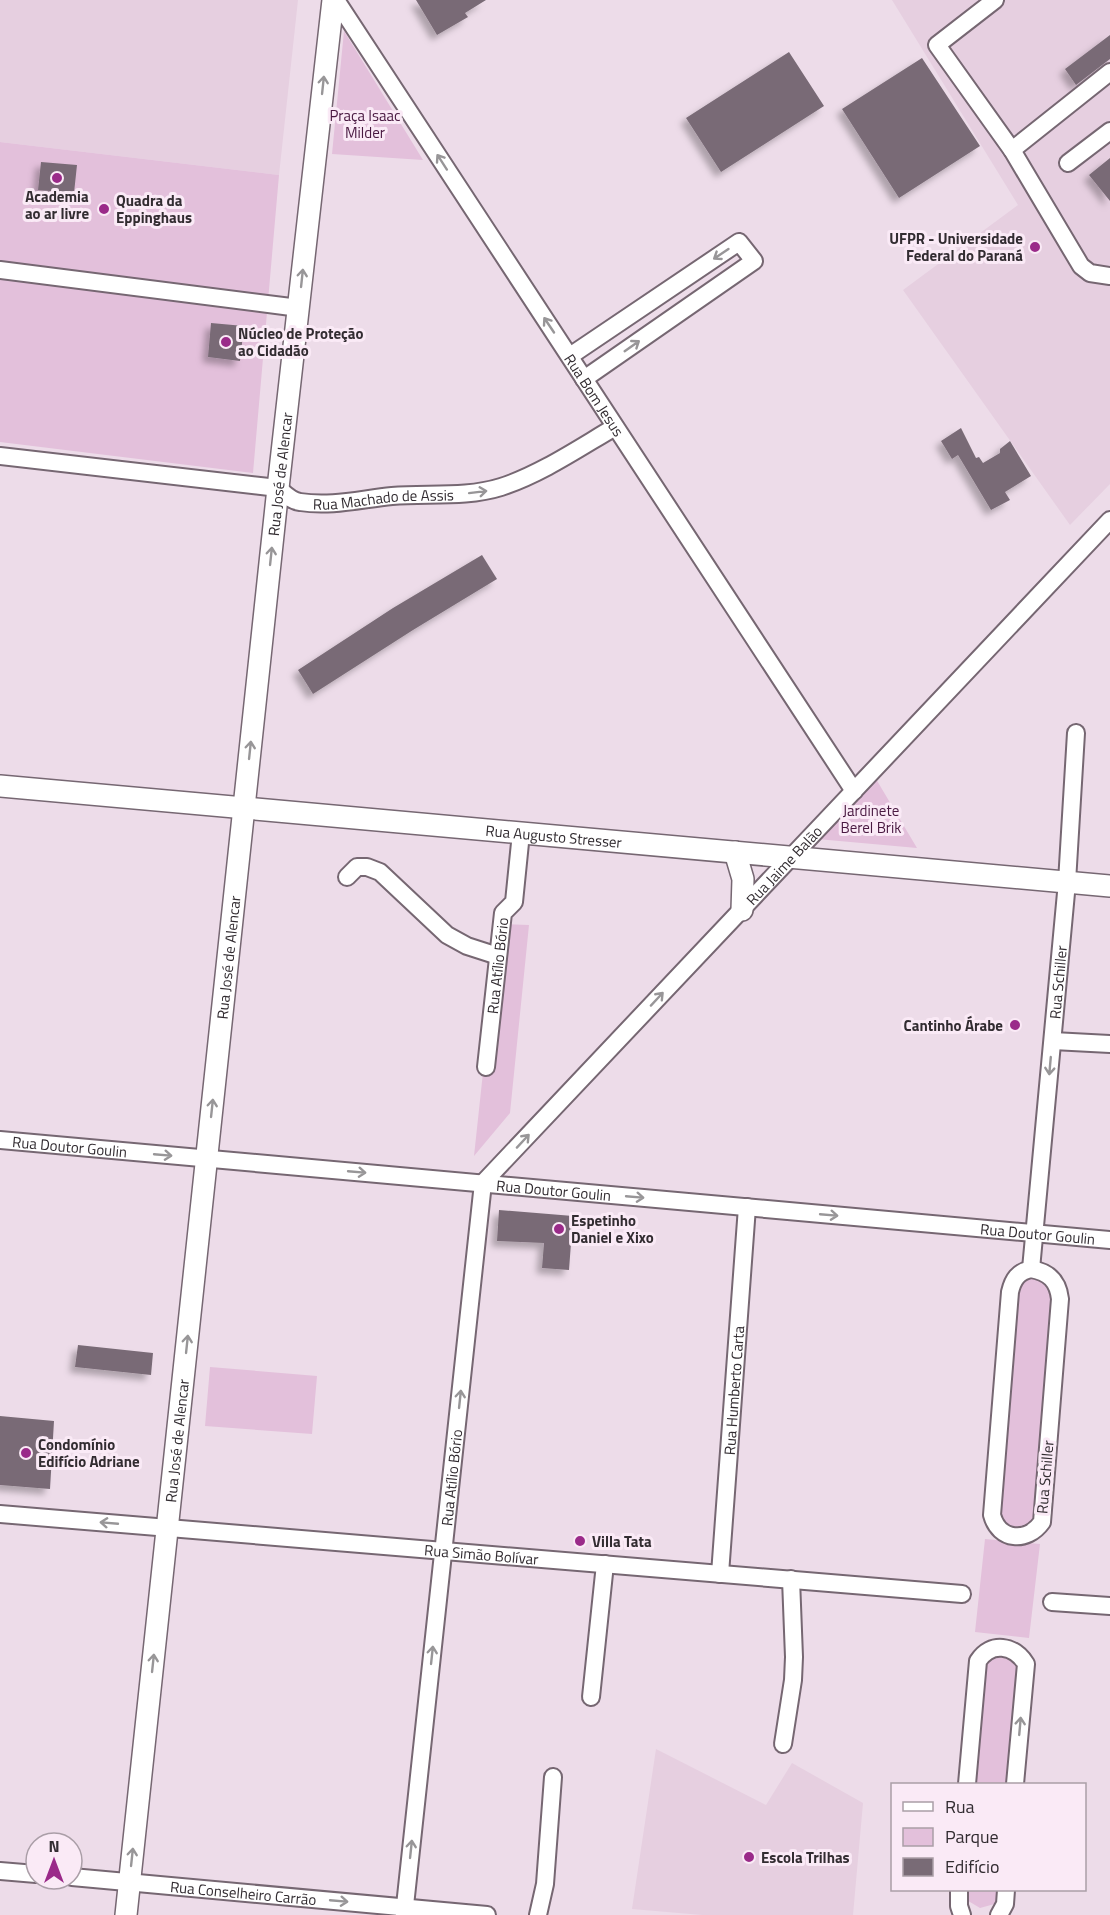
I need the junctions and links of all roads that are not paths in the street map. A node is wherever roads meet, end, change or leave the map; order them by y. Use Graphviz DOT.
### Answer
graph roads {
  1 [pos="334,0"];
  2 [pos="996,0"];
  3 [pos="1110,72"];
  4 [pos="1110,131"];
  5 [pos="1012,150"];
  6 [pos="1068,163"];
  7 [pos="0,270"];
  8 [pos="1110,276"];
  9 [pos="299,308"];
  10 [pos="570,356"];
  11 [pos="584,379"];
  12 [pos="615,427"];
  13 [pos="0,456"];
  14 [pos="278,488"];
  15 [pos="1110,520"];
  16 [pos="1103,536"];
  17 [pos="1076,733"];
  18 [pos="0,786"];
  19 [pos="854,791"];
  20 [pos="244,808"];
  21 [pos="521,833"];
  22 [pos="735,852"];
  23 [pos="791,857"];
  24 [pos="346,877"];
  25 [pos="1067,882"];
  26 [pos="1110,886"];
  27 [pos="742,910"];
  28 [pos="498,956"];
  29 [pos="1053,1041"];
  30 [pos="1110,1044"];
  31 [pos="486,1067"];
  32 [pos="0,1140"];
  33 [pos="207,1159"];
  34 [pos="483,1183"];
  35 [pos="747,1207"];
  36 [pos="1035,1233"];
  37 [pos="1110,1240"];
  38 [pos="1031,1269"];
  39 [pos="0,1514"];
  40 [pos="167,1528"];
  41 [pos="444,1551"];
  42 [pos="604,1564"];
  43 [pos="720,1574"];
  44 [pos="791,1580"];
  45 [pos="962,1594"];
  46 [pos="1052,1602"];
  47 [pos="1110,1606"];
  48 [pos="591,1697"];
  49 [pos="783,1744"];
  50 [pos="554,1777"];
  51 [pos="967,1783"];
  52 [pos="1015,1783"];
  53 [pos="0,1870"];
  54 [pos="24,1873"];
  55 [pos="84,1878"];
  56 [pos="130,1882"];
  57 [pos="958,1891"];
  58 [pos="1006,1891"];
  59 [pos="404,1911"];
  60 [pos="126,1915"];
  61 [pos="488,1915"];
  62 [pos="538,1915"];
  63 [pos="962,1915"];
  64 [pos="999,1915"];
  9 -- 1 [label="main road, Rua José de Alencar, one-way"];
  10 -- 1 [label="street, Rua Bom Jesus, one-way"];
  2 -- 5 [label="street"];
  3 -- 5 [label="street"];
  4 -- 6 [label="street"];
  5 -- 8 [label="street"];
  7 -- 9 [label="street"];
  9 -- 14 [label="main road, Rua José de Alencar"];
  10 -- 11 [label="street, Rua Bom Jesus"];
  11 -- 10 [label="street, one-way"];
  11 -- 12 [label="street, Rua Bom Jesus"];
  14 -- 12 [label="street, Rua Machado de Assis, one-way"];
  12 -- 19 [label="street, Rua Bom Jesus"];
  13 -- 14 [label="street, Rua Machado de Assis"];
  20 -- 14 [label="main road, Rua José de Alencar, one-way"];
  15 -- 16 [label="street, Rua Jaime Balão"];
  16 -- 19 [label="street, Rua Jaime Balão"];
  17 -- 25 [label="street, Rua Schiller"];
  18 -- 20 [label="main road, Rua Augusto Stresser"];
  19 -- 23 [label="street, Rua Jaime Balão"];
  20 -- 21 [label="main road, Rua Augusto Stresser"];
  33 -- 20 [label="main road, Rua José de Alencar, one-way"];
  21 -- 22 [label="main road, Rua Augusto Stresser"];
  21 -- 28 [label="street, Rua Atílio Bório"];
  22 -- 23 [label="main road, Rua Augusto Stresser"];
  22 -- 27 [label="main road"];
  23 -- 25 [label="main road, Rua Augusto Stresser"];
  23 -- 27 [label="street, Rua Jaime Balão"];
  24 -- 28 [label="street"];
  25 -- 26 [label="main road, Rua Augusto Stresser"];
  25 -- 29 [label="street, Rua Schiller"];
  34 -- 27 [label="street, Rua Jaime Balão, one-way"];
  28 -- 31 [label="street, Rua Atílio Bório"];
  29 -- 30 [label="street"];
  29 -- 36 [label="street, Rua Schiller, one-way"];
  32 -- 33 [label="street, Rua Doutor Goulin, one-way"];
  33 -- 34 [label="street, Rua Doutor Goulin, one-way"];
  40 -- 33 [label="main road, Rua José de Alencar, one-way"];
  34 -- 35 [label="street, Rua Doutor Goulin, one-way"];
  41 -- 34 [label="street, Rua Atílio Bório, one-way"];
  35 -- 36 [label="street, Rua Doutor Goulin, one-way"];
  35 -- 43 [label="street, Rua Humberto Carta"];
  36 -- 37 [label="street, Rua Doutor Goulin"];
  36 -- 38 [label="street, Rua Schiller"];
  38 -- 38 [label="street, Rua Schiller"];
  40 -- 39 [label="street, Rua Simão Bolívar, one-way"];
  40 -- 41 [label="street, Rua Simão Bolívar"];
  56 -- 40 [label="main road, Rua José de Alencar, one-way"];
  41 -- 42 [label="street, Rua Simão Bolívar"];
  59 -- 41 [label="street, Rua Atílio Bório, one-way"];
  42 -- 43 [label="street, Rua Simão Bolívar"];
  42 -- 48 [label="street"];
  43 -- 44 [label="street, Rua Simão Bolívar"];
  44 -- 45 [label="street, Rua Simão Bolívar"];
  44 -- 49 [label="street"];
  46 -- 47 [label="street"];
  50 -- 62 [label="street"];
  52 -- 51 [label="street, one-way"];
  53 -- 54 [label="street"];
  55 -- 56 [label="street, Rua Conselheiro Carrão"];
  56 -- 59 [label="street, Rua Conselheiro Carrão, one-way"];
  56 -- 60 [label="main road, Rua José de Alencar"];
  57 -- 63 [label="street"];
  58 -- 64 [label="street"];
  59 -- 61 [label="street, Rua Conselheiro Carrão"];
}
